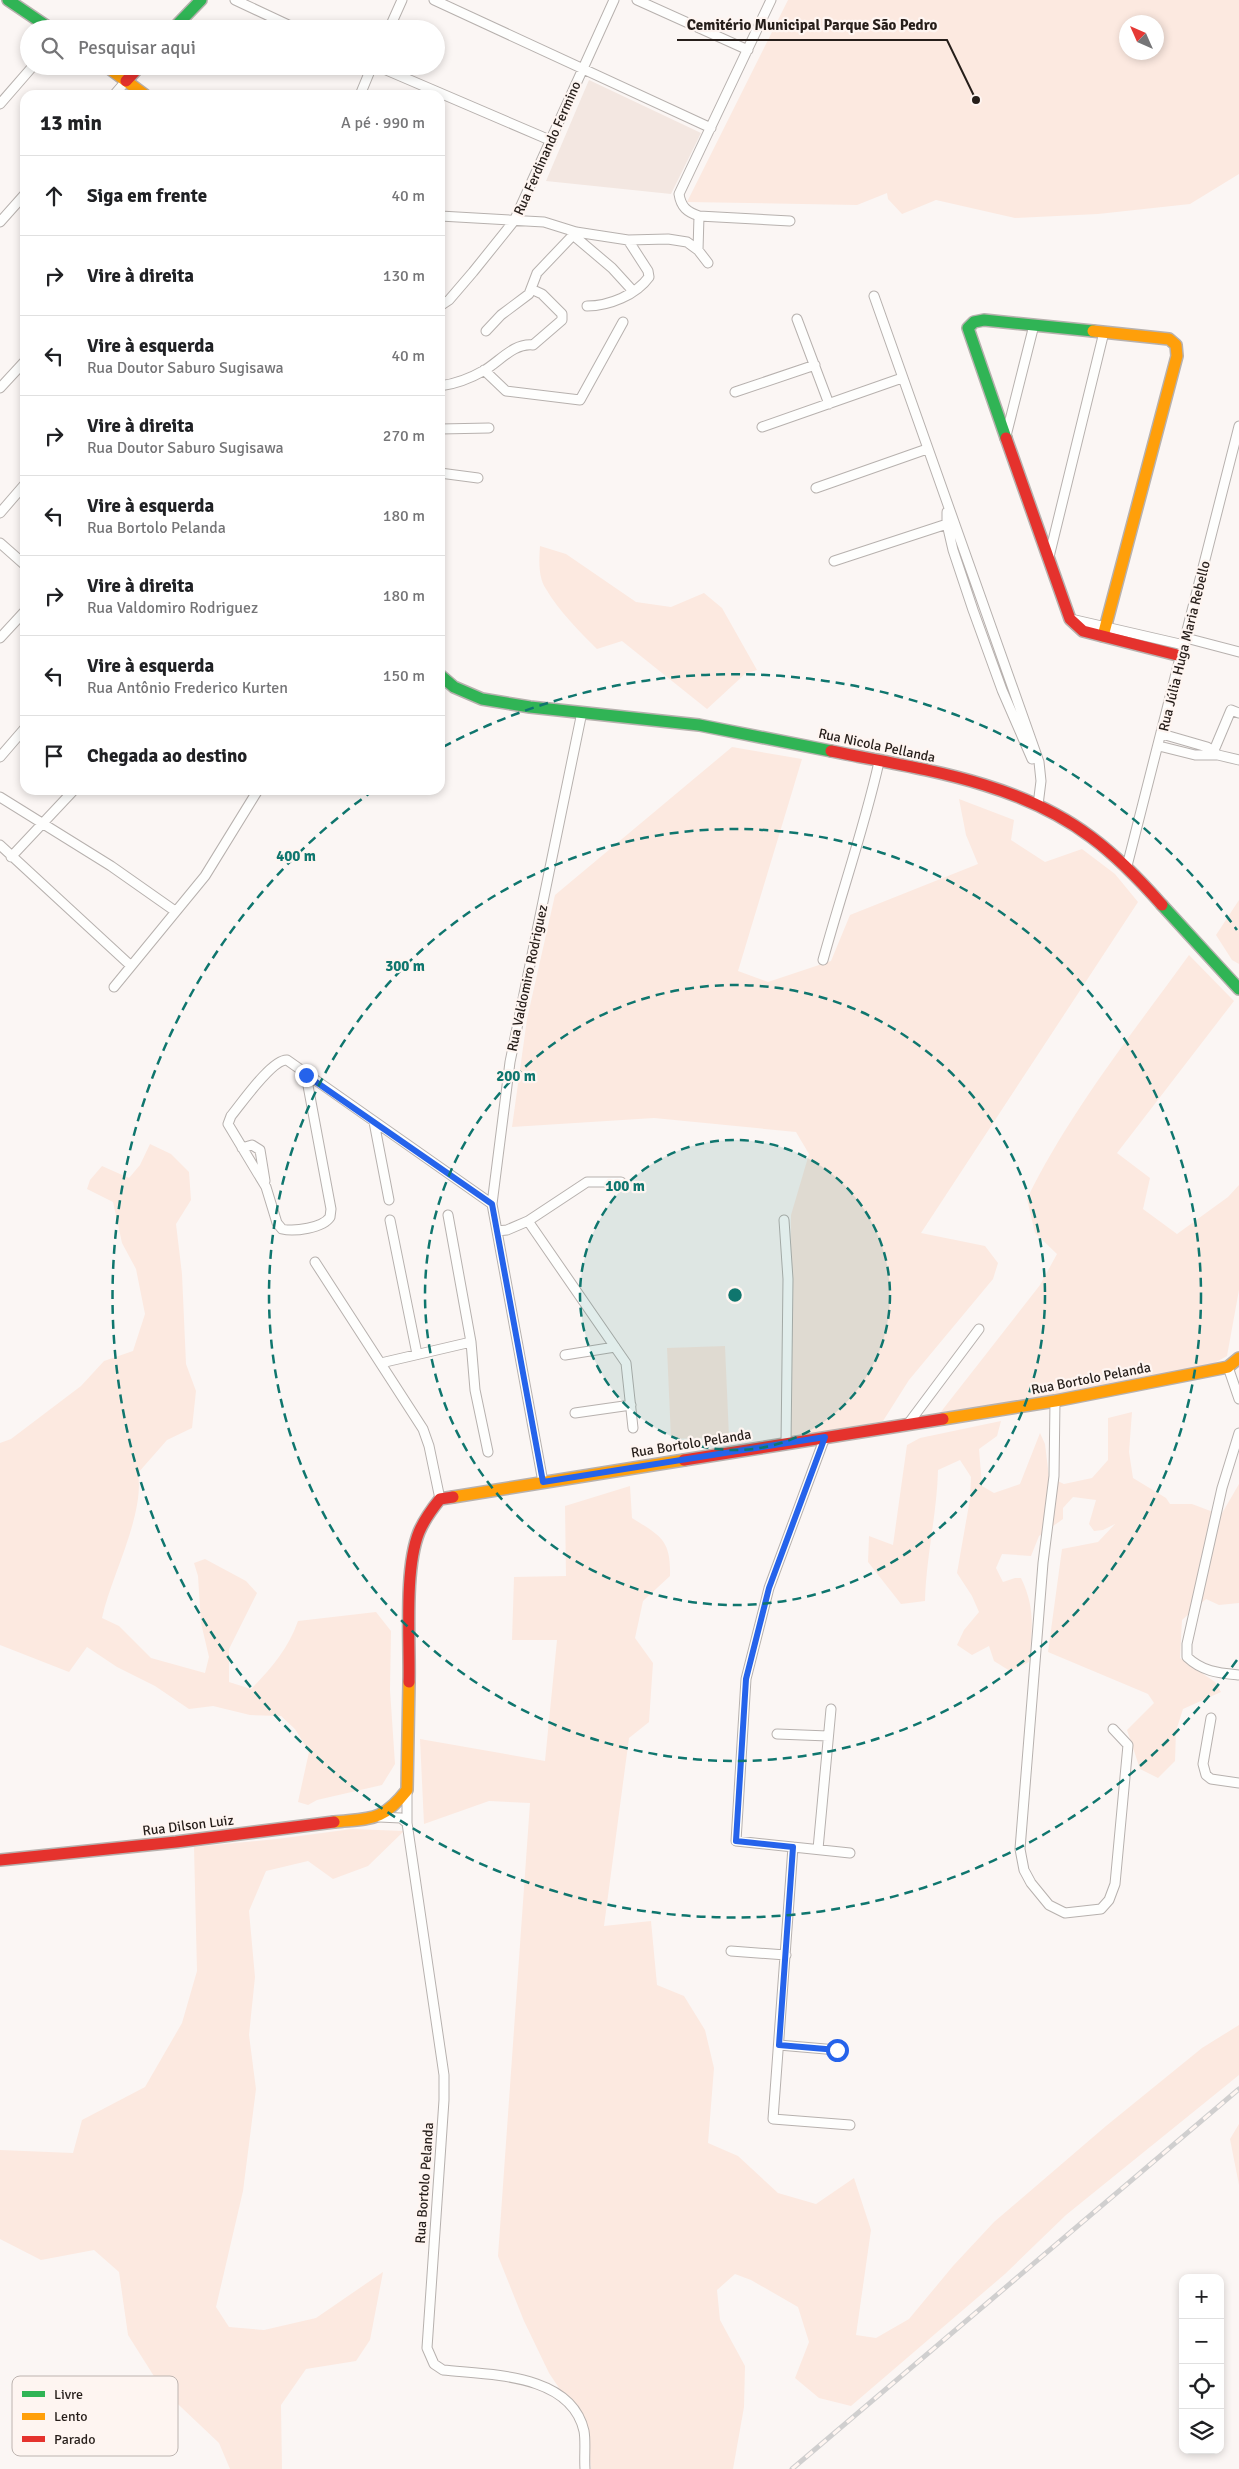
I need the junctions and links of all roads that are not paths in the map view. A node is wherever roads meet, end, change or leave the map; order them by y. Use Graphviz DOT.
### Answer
graph roads {
  1 [pos="8,0"];
  2 [pos="201,0"];
  3 [pos="235,0"];
  4 [pos="402,0"];
  5 [pos="434,0"];
  6 [pos="614,0"];
  7 [pos="637,0"];
  8 [pos="771,0"];
  9 [pos="38,20"];
  10 [pos="182,20"];
  11 [pos="278,20"];
  12 [pos="393,20"];
  13 [pos="748,50"];
  14 [pos="583,67"];
  15 [pos="25,75"];
  16 [pos="118,75"];
  17 [pos="132,75"];
  18 [pos="368,75"];
  19 [pos="398,75"];
  20 [pos="126,81"];
  21 [pos="118,90"];
  22 [pos="138,90"];
  23 [pos="362,90"];
  24 [pos="433,90"];
  25 [pos="445,95"];
  26 [pos="0,104"];
  27 [pos="711,128"];
  28 [pos="552,141"];
  29 [pos="20,200"];
  30 [pos="445,216"];
  31 [pos="699,216"];
  32 [pos="514,221"];
  33 [pos="790,221"];
  34 [pos="0,222"];
  35 [pos="574,233"];
  36 [pos="628,240"];
  37 [pos="698,250"];
  38 [pos="708,263"];
  39 [pos="531,289"];
  40 [pos="633,292"];
  41 [pos="874,296"];
  42 [pos="445,303"];
  43 [pos="587,306"];
  44 [pos="797,319"];
  45 [pos="623,322"];
  46 [pos="1034,325"];
  47 [pos="486,331"];
  48 [pos="1104,332"];
  49 [pos="814,365"];
  50 [pos="20,366"];
  51 [pos="484,370"];
  52 [pos="902,378"];
  53 [pos="445,385"];
  54 [pos="0,388"];
  55 [pos="735,392"];
  56 [pos="829,404"];
  57 [pos="1239,426"];
  58 [pos="762,427"];
  59 [pos="489,428"];
  60 [pos="445,429"];
  61 [pos="1006,436"];
  62 [pos="927,449"];
  63 [pos="445,474"];
  64 [pos="478,478"];
  65 [pos="816,488"];
  66 [pos="20,490"];
  67 [pos="0,513"];
  68 [pos="950,523"];
  69 [pos="0,543"];
  70 [pos="1049,558"];
  71 [pos="20,561"];
  72 [pos="834,561"];
  73 [pos="984,608"];
  74 [pos="973,610"];
  75 [pos="20,616"];
  76 [pos="1105,632"];
  77 [pos="0,638"];
  78 [pos="1184,647"];
  79 [pos="1239,652"];
  80 [pos="1002,659"];
  81 [pos="991,661"];
  82 [pos="445,680"];
  83 [pos="582,712"];
  84 [pos="1239,713"];
  85 [pos="20,734"];
  86 [pos="1162,734"];
  87 [pos="1029,743"];
  88 [pos="1159,746"];
  89 [pos="1215,754"];
  90 [pos="0,757"];
  91 [pos="1239,760"];
  92 [pos="879,762"];
  93 [pos="69,795"];
  94 [pos="255,795"];
  95 [pos="0,797"];
  96 [pos="1038,805"];
  97 [pos="42,824"];
  98 [pos="0,846"];
  99 [pos="11,857"];
  100 [pos="1127,866"];
  101 [pos="175,911"];
  102 [pos="823,960"];
  103 [pos="130,966"];
  104 [pos="114,987"];
  105 [pos="1239,989"];
  106 [pos="306,1075"];
  107 [pos="374,1122"];
  108 [pos="242,1148"];
  109 [pos="621,1182"];
  110 [pos="266,1187"];
  111 [pos="389,1200"];
  112 [pos="492,1204"];
  113 [pos="448,1215"];
  114 [pos="390,1220"];
  115 [pos="784,1220"];
  116 [pos="528,1221"];
  117 [pos="496,1231"];
  118 [pos="315,1262"];
  119 [pos="980,1329"];
  120 [pos="471,1342"];
  121 [pos="615,1347"];
  122 [pos="417,1354"];
  123 [pos="565,1355"];
  124 [pos="1239,1358"];
  125 [pos="381,1363"];
  126 [pos="1228,1367"];
  127 [pos="1239,1399"];
  128 [pos="1055,1401"];
  129 [pos="630,1405"];
  130 [pos="575,1413"];
  131 [pos="908,1424"];
  132 [pos="632,1428"];
  133 [pos="1239,1433"];
  134 [pos="825,1437"];
  135 [pos="786,1444"];
  136 [pos="488,1452"];
  137 [pos="543,1482"];
  138 [pos="440,1499"];
  139 [pos="1239,1675"];
  140 [pos="831,1709"];
  141 [pos="1211,1718"];
  142 [pos="1113,1729"];
  143 [pos="777,1734"];
  144 [pos="828,1736"];
  145 [pos="1239,1783"];
  146 [pos="407,1790"];
  147 [pos="378,1817"];
  148 [pos="407,1823"];
  149 [pos="793,1847"];
  150 [pos="818,1849"];
  151 [pos="850,1853"];
  152 [pos="0,1860"];
  153 [pos="731,1951"];
  154 [pos="786,1955"];
  155 [pos="779,2045"];
  156 [pos="837,2050"];
  157 [pos="850,2125"];
  158 [pos="585,2469"];
  1 -- 9 [label="street"];
  2 -- 10 [label="street"];
  3 -- 11 [label="street"];
  4 -- 12 [label="street"];
  5 -- 14 [label="street"];
  6 -- 14 [label="street, Rua Ferdinando Fermino"];
  7 -- 13 [label="street"];
  8 -- 13 [label="street"];
  13 -- 27 [label="street"];
  14 -- 27 [label="street"];
  14 -- 28 [label="street, Rua Ferdinando Fermino"];
  15 -- 26 [label="street"];
  16 -- 20 [label="street"];
  17 -- 20 [label="street"];
  18 -- 23 [label="street"];
  19 -- 24 [label="street"];
  20 -- 21 [label="street"];
  20 -- 22 [label="street"];
  25 -- 28 [label="street"];
  27 -- 31 [label="street"];
  28 -- 32 [label="street, Rua Ferdinando Fermino"];
  29 -- 34 [label="street"];
  30 -- 32 [label="street"];
  31 -- 33 [label="street"];
  31 -- 37 [label="street"];
  32 -- 35 [label="street"];
  32 -- 42 [label="street, Rua Ferdinando Fermino"];
  35 -- 36 [label="street"];
  35 -- 39 [label="street"];
  35 -- 40 [label="street"];
  36 -- 37 [label="street"];
  36 -- 40 [label="street"];
  37 -- 38 [label="street"];
  39 -- 47 [label="street"];
  39 -- 51 [label="street"];
  40 -- 43 [label="street"];
  41 -- 52 [label="street"];
  44 -- 49 [label="street"];
  45 -- 51 [label="street"];
  46 -- 48 [label="street"];
  46 -- 61 [label="street"];
  46 -- 61 [label="street"];
  48 -- 70 [label="street"];
  48 -- 76 [label="street"];
  49 -- 55 [label="street"];
  49 -- 56 [label="street"];
  50 -- 54 [label="street"];
  51 -- 53 [label="street"];
  52 -- 56 [label="street"];
  52 -- 62 [label="street"];
  56 -- 58 [label="street"];
  57 -- 78 [label="street, Rua Júlia Huga Maria Rebello"];
  59 -- 60 [label="street"];
  61 -- 70 [label="street"];
  62 -- 65 [label="street"];
  62 -- 68 [label="street"];
  63 -- 64 [label="street"];
  66 -- 67 [label="street"];
  68 -- 72 [label="street"];
  68 -- 73 [label="street"];
  68 -- 74 [label="street"];
  69 -- 71 [label="street"];
  70 -- 76 [label="street"];
  73 -- 74 [label="street"];
  73 -- 80 [label="street"];
  74 -- 81 [label="street"];
  75 -- 77 [label="street"];
  76 -- 78 [label="street"];
  78 -- 79 [label="street"];
  78 -- 86 [label="street, Rua Júlia Huga Maria Rebello"];
  80 -- 81 [label="street"];
  80 -- 87 [label="street"];
  81 -- 87 [label="street"];
  82 -- 83 [label="street, Rua Nicola Pellanda"];
  83 -- 92 [label="street, Rua Nicola Pellanda"];
  83 -- 112 [label="street, Rua Valdomiro Rodriguez"];
  84 -- 89 [label="street"];
  85 -- 90 [label="street"];
  86 -- 88 [label="street, Rua Júlia Huga Maria Rebello"];
  86 -- 89 [label="street"];
  87 -- 96 [label="street"];
  88 -- 89 [label="street"];
  88 -- 100 [label="street, Rua Júlia Huga Maria Rebello"];
  89 -- 91 [label="street"];
  92 -- 96 [label="street, Rua Nicola Pellanda"];
  92 -- 102 [label="street"];
  93 -- 97 [label="street"];
  94 -- 101 [label="street"];
  95 -- 97 [label="street"];
  96 -- 100 [label="street, Rua Nicola Pellanda"];
  97 -- 99 [label="street"];
  97 -- 101 [label="street"];
  98 -- 99 [label="street"];
  99 -- 103 [label="street"];
  100 -- 105 [label="street, Rua Nicola Pellanda"];
  101 -- 103 [label="street"];
  103 -- 104 [label="street"];
  106 -- 107 [label="street"];
  106 -- 108 [label="street"];
  106 -- 110 [label="street"];
  107 -- 111 [label="street"];
  107 -- 112 [label="street"];
  108 -- 110 [label="street"];
  108 -- 110 [label="street"];
  109 -- 116 [label="street"];
  112 -- 117 [label="street, Rua Valdomiro Rodriguez"];
  113 -- 120 [label="street"];
  114 -- 122 [label="street"];
  115 -- 135 [label="street"];
  116 -- 117 [label="street"];
  116 -- 121 [label="street"];
  117 -- 137 [label="street, Rua Valdomiro Rodriguez"];
  118 -- 125 [label="street"];
  119 -- 131 [label="street"];
  120 -- 122 [label="street"];
  120 -- 136 [label="street"];
  121 -- 123 [label="street"];
  121 -- 129 [label="street"];
  122 -- 125 [label="street"];
  124 -- 126 [label="street, Rua Bortolo Pelanda"];
  125 -- 138 [label="street"];
  126 -- 127 [label="street"];
  126 -- 128 [label="street, Rua Bortolo Pelanda"];
  128 -- 131 [label="street, Rua Bortolo Pelanda"];
  128 -- 142 [label="street"];
  129 -- 130 [label="street"];
  129 -- 132 [label="street"];
  131 -- 134 [label="street, Rua Bortolo Pelanda"];
  133 -- 139 [label="street"];
  134 -- 135 [label="street, Rua Bortolo Pelanda"];
  134 -- 149 [label="street"];
  135 -- 137 [label="street, Rua Bortolo Pelanda"];
  137 -- 138 [label="street, Rua Bortolo Pelanda"];
  138 -- 146 [label="street, Rua Bortolo Pelanda"];
  140 -- 144 [label="street"];
  141 -- 145 [label="street"];
  143 -- 144 [label="street"];
  144 -- 150 [label="street"];
  146 -- 147 [label="street"];
  146 -- 148 [label="street, Rua Bortolo Pelanda"];
  147 -- 148 [label="street"];
  147 -- 152 [label="street, Rua Dilson Luiz"];
  148 -- 158 [label="street, Rua Bortolo Pelanda"];
  149 -- 150 [label="street"];
  149 -- 154 [label="street"];
  150 -- 151 [label="street"];
  153 -- 154 [label="street"];
  154 -- 155 [label="street"];
  155 -- 156 [label="street"];
  155 -- 157 [label="street"];
}
